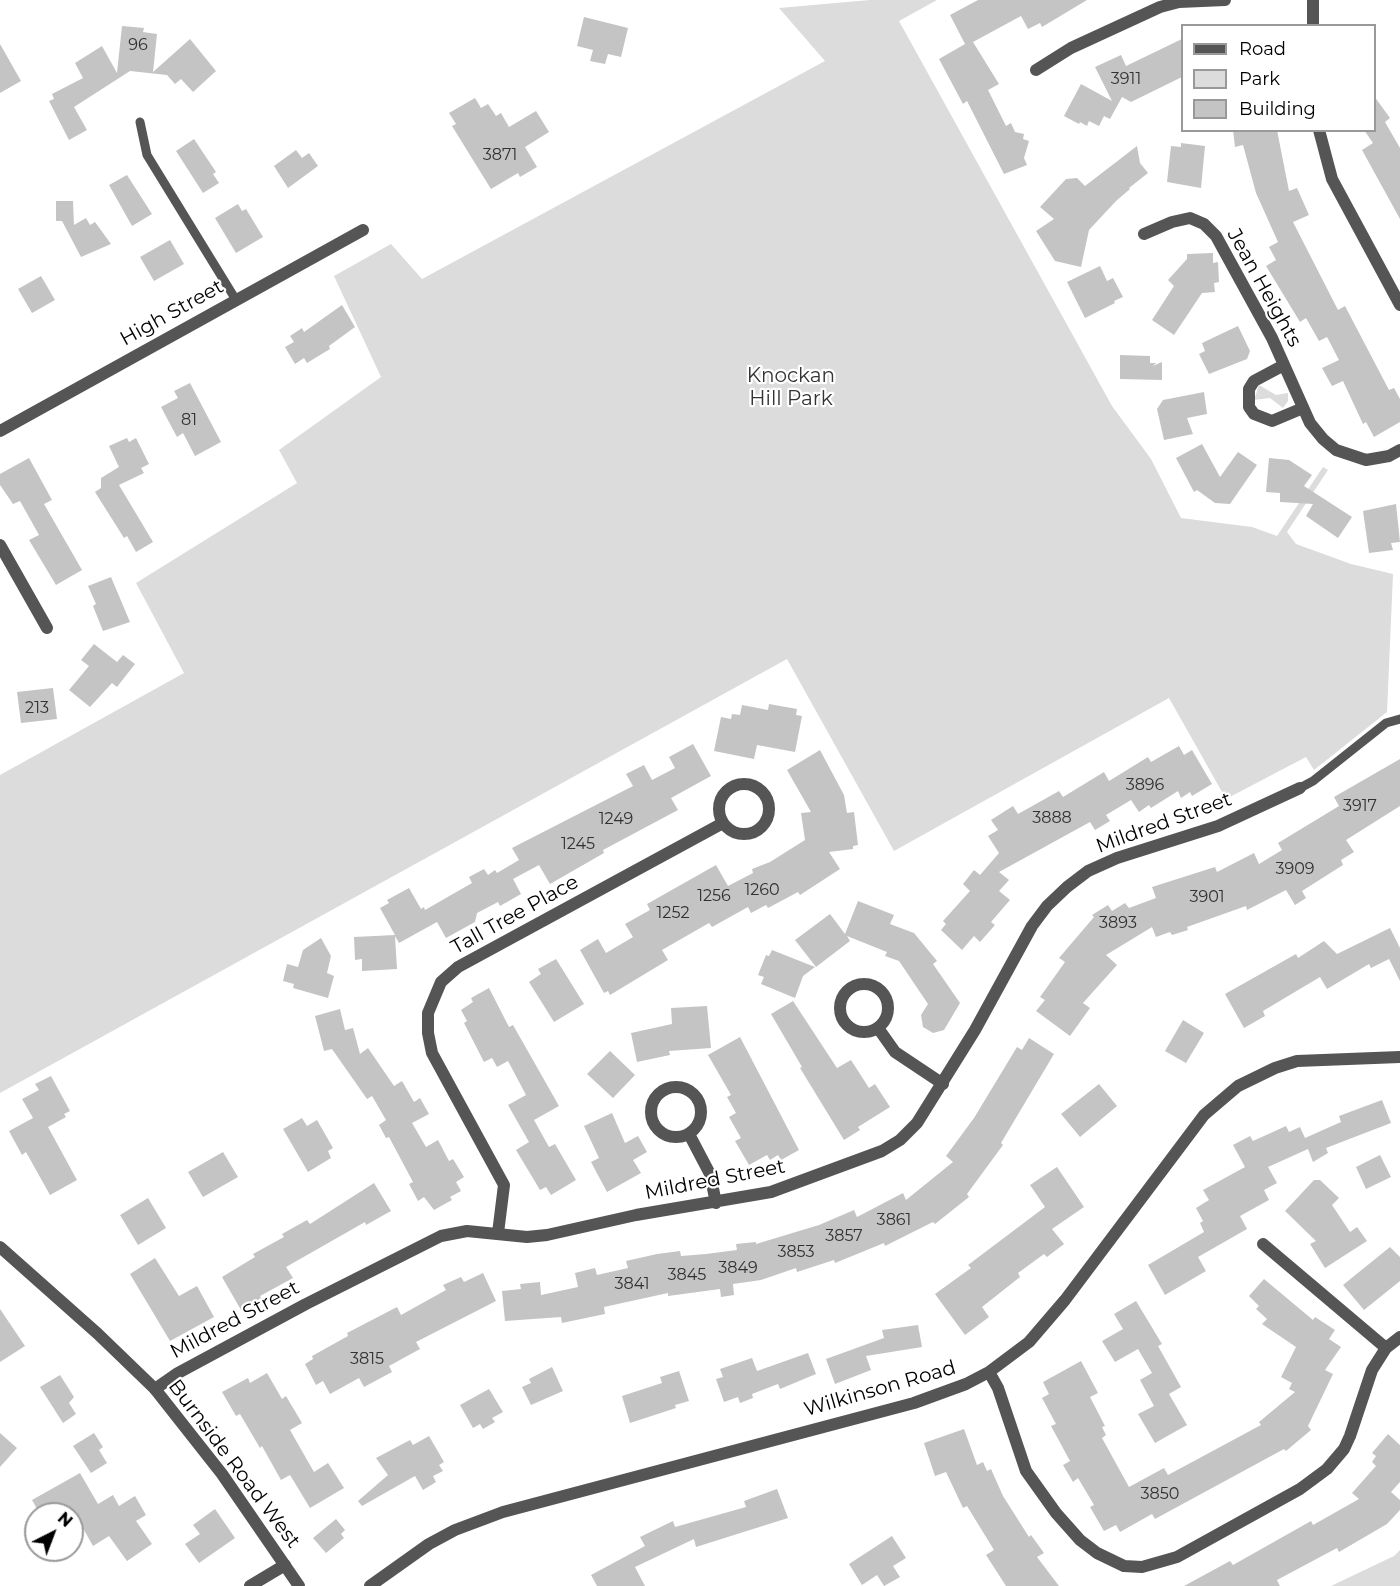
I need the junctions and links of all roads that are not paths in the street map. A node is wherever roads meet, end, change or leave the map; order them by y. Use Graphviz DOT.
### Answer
graph roads {
  1 [pos="1225,0"];
  2 [pos="1313,0"];
  3 [pos="1313,24"];
  4 [pos="1036,70"];
  5 [pos="140,122"];
  6 [pos="1320,132"];
  7 [pos="363,230"];
  8 [pos="1144,234"];
  9 [pos="236,300"];
  10 [pos="1400,305"];
  11 [pos="1284,365"];
  12 [pos="1304,408"];
  13 [pos="0,431"];
  14 [pos="1400,450"];
  15 [pos="0,545"];
  16 [pos="47,628"];
  17 [pos="1400,719"];
  18 [pos="1300,788"];
  19 [pos="723,822"];
  20 [pos="878,1028"];
  21 [pos="1400,1057"];
  22 [pos="943,1084"];
  23 [pos="689,1134"];
  24 [pos="716,1203"];
  25 [pos="498,1233"];
  26 [pos="1263,1244"];
  27 [pos="0,1247"];
  28 [pos="1400,1337"];
  29 [pos="1386,1348"];
  30 [pos="989,1372"];
  31 [pos="154,1389"];
  32 [pos="285,1565"];
  33 [pos="250,1586"];
  34 [pos="299,1586"];
  35 [pos="369,1586"];
  1 -- 4 [label="street"];
  2 -- 3 [label="street"];
  5 -- 9 [label="lane"];
  6 -- 10 [label="street"];
  7 -- 9 [label="street, High Street"];
  8 -- 11 [label="street, Jean Heights"];
  9 -- 13 [label="street, High Street"];
  11 -- 12 [label="street, Jean Heights"];
  11 -- 12 [label="street"];
  12 -- 14 [label="street, Jean Heights"];
  15 -- 16 [label="street"];
  17 -- 18 [label="lane"];
  18 -- 22 [label="street, Mildred Street"];
  19 -- 19 [label="street"];
  19 -- 25 [label="street, Tall Tree Place"];
  20 -- 20 [label="street"];
  20 -- 22 [label="street"];
  21 -- 30 [label="street, Wilkinson Road"];
  22 -- 24 [label="street, Mildred Street"];
  23 -- 23 [label="street"];
  23 -- 24 [label="street"];
  24 -- 25 [label="street, Mildred Street"];
  25 -- 31 [label="street, Mildred Street"];
  26 -- 29 [label="street"];
  27 -- 31 [label="street, Burnside Road West"];
  28 -- 29 [label="street"];
  29 -- 30 [label="street"];
  30 -- 35 [label="street, Wilkinson Road"];
  31 -- 32 [label="street, Burnside Road West"];
  32 -- 33 [label="street"];
  32 -- 34 [label="street, Burnside Road West"];
}
